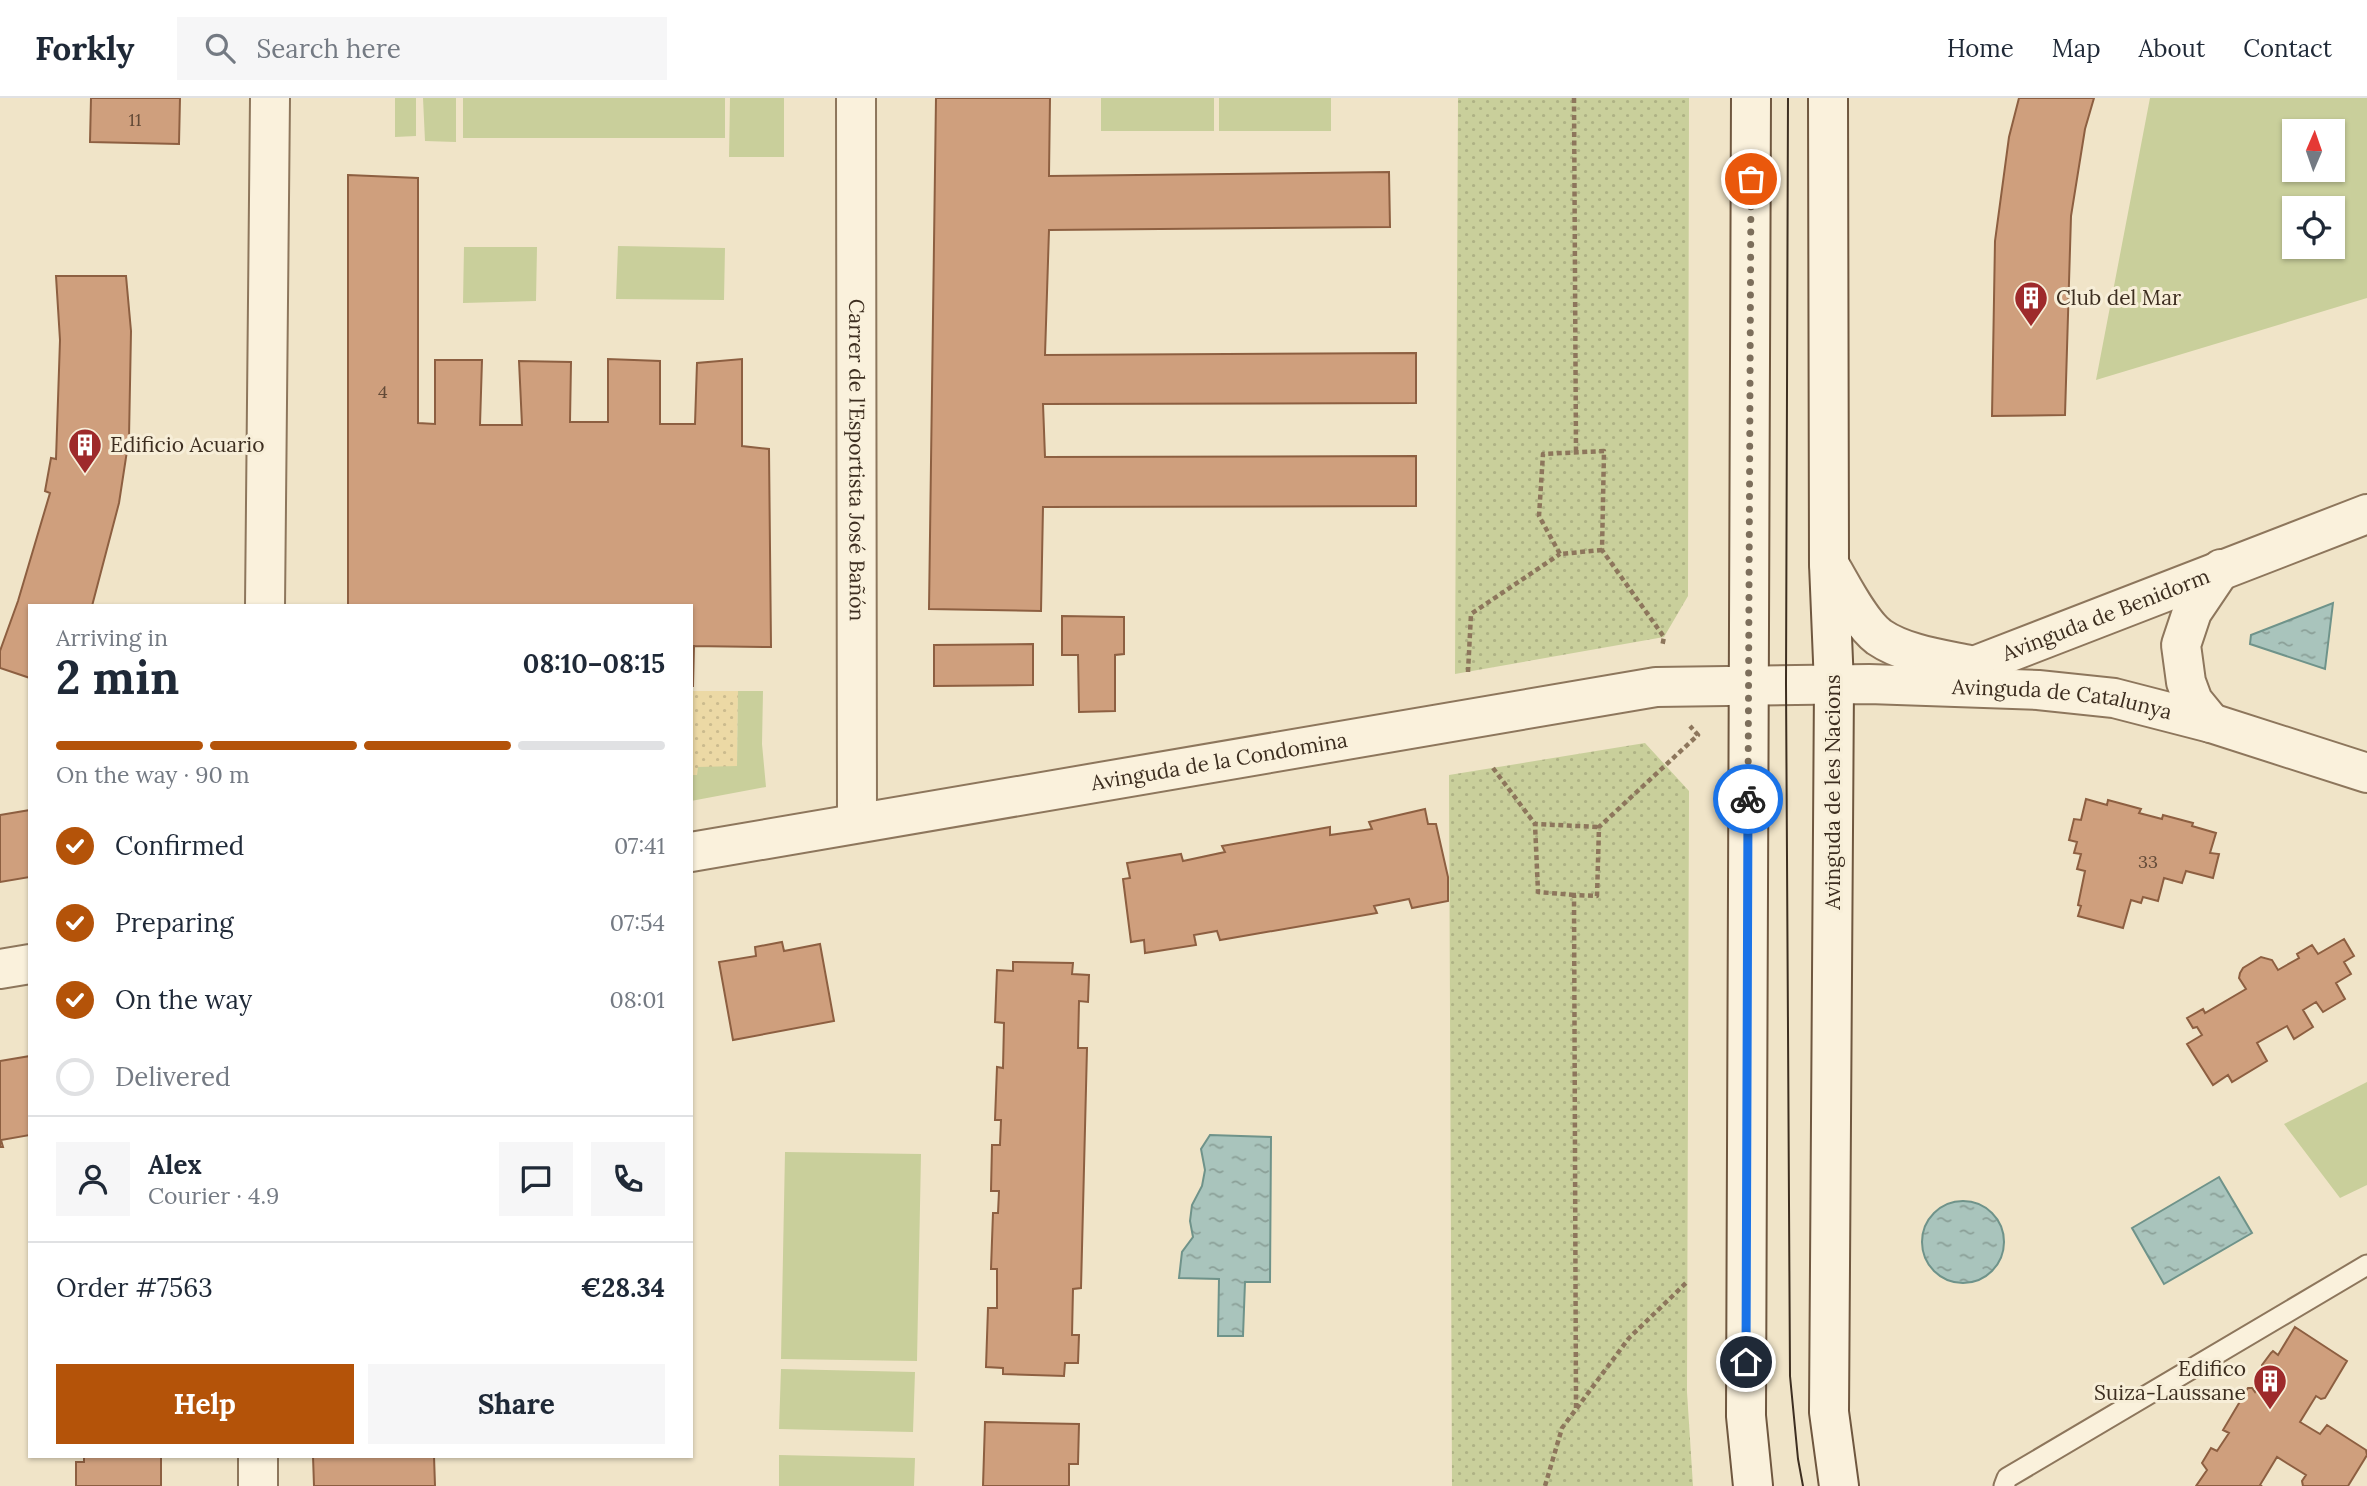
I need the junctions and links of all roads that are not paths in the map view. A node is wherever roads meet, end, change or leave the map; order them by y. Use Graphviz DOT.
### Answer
graph roads {
  1 [pos="270,98"];
  2 [pos="856,98"];
  3 [pos="1751,98"];
  4 [pos="1828,98"];
  5 [pos="2367,514"];
  6 [pos="1829,564"];
  7 [pos="2221,569"];
  8 [pos="265,604"];
  9 [pos="1974,666"];
  10 [pos="1852,685"];
  11 [pos="1749,687"];
  12 [pos="2211,723"];
  13 [pos="2354,769"];
  14 [pos="2367,797"];
  15 [pos="857,823"];
  16 [pos="693,852"];
  17 [pos="28,964"];
  18 [pos="0,969"];
  19 [pos="2367,1265"];
  20 [pos="258,1458"];
  21 [pos="258,1486"];
  22 [pos="1753,1486"];
  23 [pos="1839,1486"];
  24 [pos="2004,1486"];
  1 -- 8 [label="street"];
  2 -- 15 [label="street, Carrer de l'Esportista José Bañón"];
  3 -- 11 [label="street"];
  4 -- 6 [label="street, Avinguda de les Nacions"];
  5 -- 7 [label="street, Avinguda de Benidorm"];
  6 -- 9 [label="street"];
  6 -- 10 [label="street, Avinguda de les Nacions"];
  7 -- 9 [label="street, Avinguda de Benidorm"];
  7 -- 12 [label="street, Avinguda de Benidorm"];
  9 -- 10 [label="street, Avinguda de Benidorm"];
  10 -- 11 [label="street, Avinguda de Catalunya"];
  10 -- 12 [label="street, Avinguda de Catalunya"];
  10 -- 23 [label="street, Avinguda de les Nacions"];
  11 -- 15 [label="street, Avinguda de la Condomina"];
  11 -- 22 [label="street"];
  12 -- 13 [label="street, Avinguda de Catalunya"];
  13 -- 14 [label="street"];
  15 -- 16 [label="street, Avinguda de la Condomina"];
  17 -- 18 [label="street"];
  19 -- 24 [label="lane"];
  20 -- 21 [label="street"];
}
